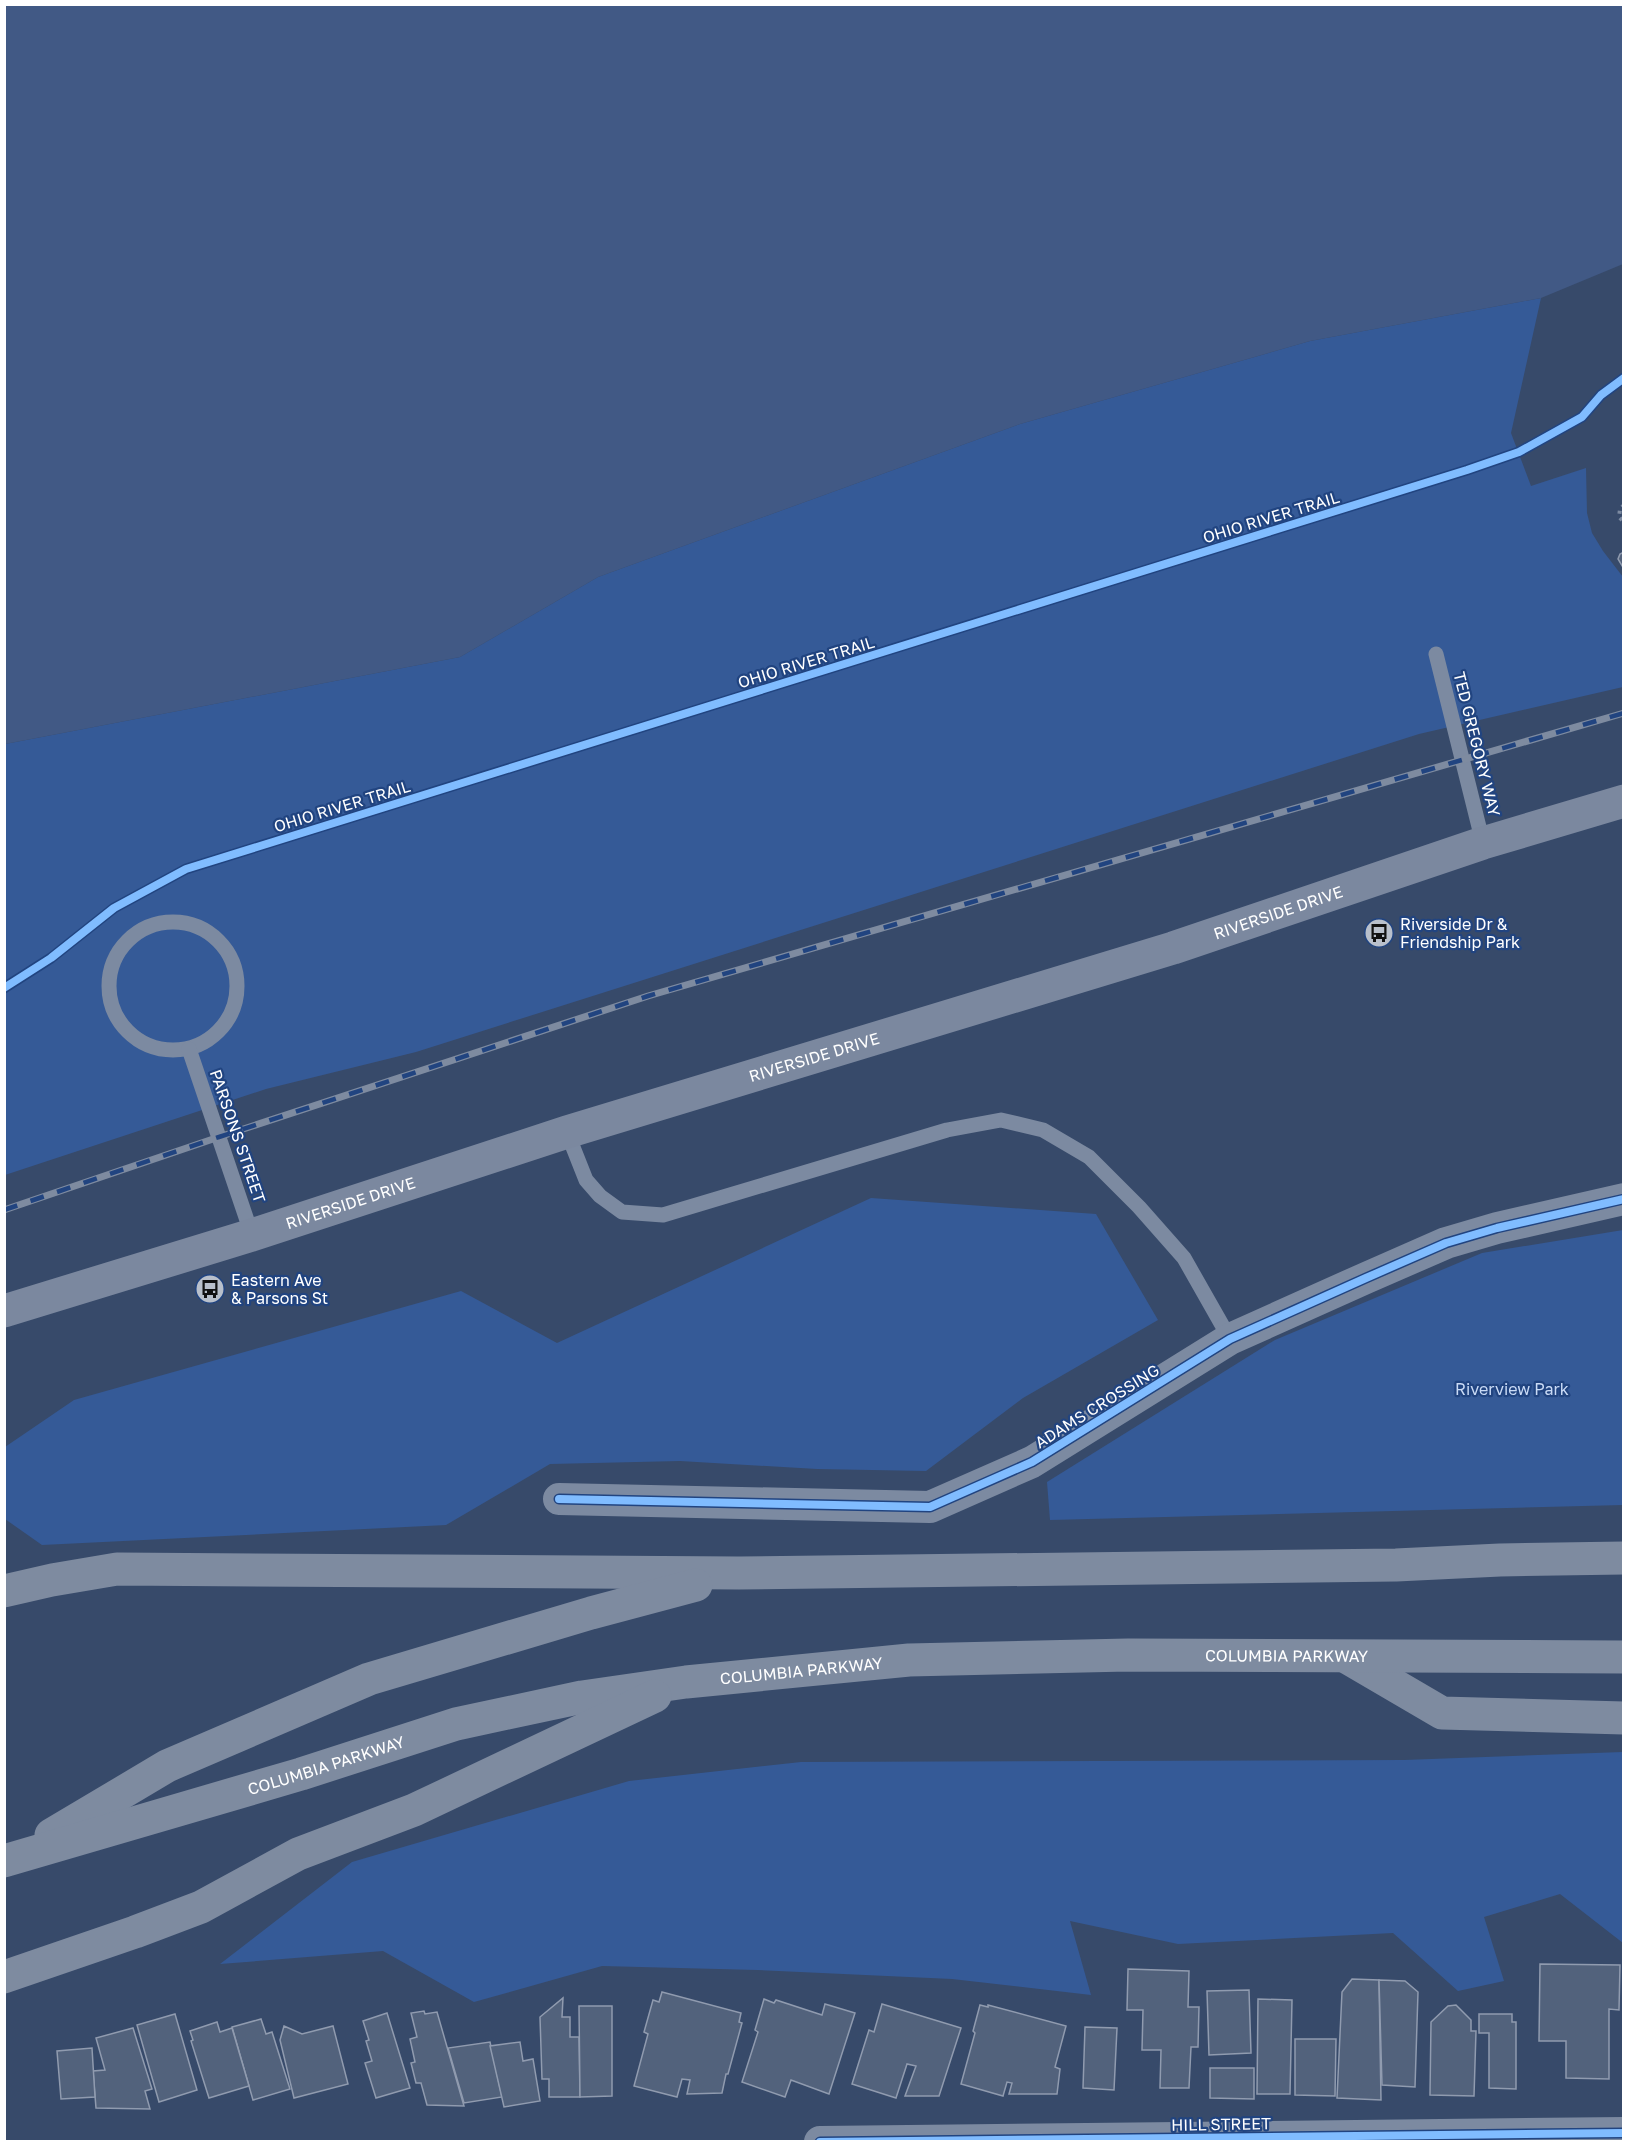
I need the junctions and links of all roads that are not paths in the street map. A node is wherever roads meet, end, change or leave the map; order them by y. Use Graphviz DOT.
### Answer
graph roads {
  1 [pos="1436,654"];
  2 [pos="1623,801"];
  3 [pos="1483,843"];
  4 [pos="189,1049"];
  5 [pos="567,1132"];
  6 [pos="1623,1199"];
  7 [pos="252,1234"];
  8 [pos="4,1311"];
  9 [pos="1230,1339"];
  10 [pos="559,1499"];
  11 [pos="1623,1558"];
  12 [pos="739,1573"];
  13 [pos="4,1591"];
  14 [pos="1347,1657"];
  15 [pos="1623,1657"];
  16 [pos="686,1682"];
  17 [pos="1623,1718"];
  18 [pos="5,1861"];
  19 [pos="4,1977"];
  20 [pos="1623,2133"];
  21 [pos="1590,2137"];
  22 [pos="820,2142"];
  1 -- 3 [label="lane, TED GREGORY WAY"];
  2 -- 3 [label="main road, RIVERSIDE DRIVE"];
  3 -- 5 [label="main road, RIVERSIDE DRIVE"];
  4 -- 4 [label="lane"];
  4 -- 7 [label="lane, PARSONS STREET"];
  5 -- 7 [label="main road, RIVERSIDE DRIVE"];
  5 -- 9 [label="lane"];
  6 -- 9 [label="street, ADAMS CROSSING"];
  7 -- 8 [label="main road, RIVERSIDE DRIVE"];
  9 -- 10 [label="street, ADAMS CROSSING"];
  11 -- 12 [label="highway"];
  12 -- 13 [label="highway"];
  12 -- 18 [label="highway"];
  14 -- 15 [label="highway, COLUMBIA PARKWAY"];
  14 -- 16 [label="highway, COLUMBIA PARKWAY"];
  14 -- 17 [label="highway"];
  16 -- 18 [label="highway, COLUMBIA PARKWAY"];
  16 -- 19 [label="highway"];
  20 -- 21 [label="street, HILL STREET"];
  21 -- 22 [label="street, HILL STREET"];
}
